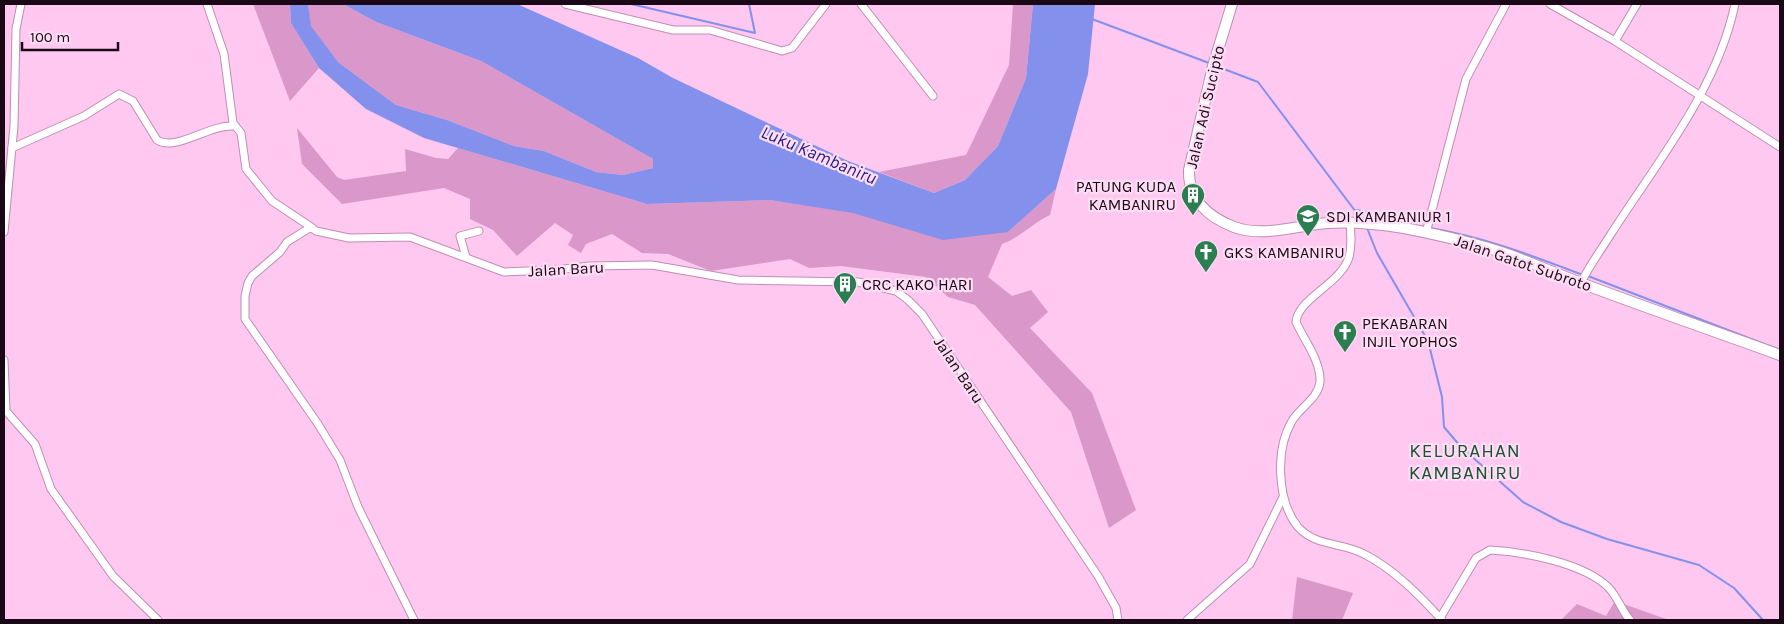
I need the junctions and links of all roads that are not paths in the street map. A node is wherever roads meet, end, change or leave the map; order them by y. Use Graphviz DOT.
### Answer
graph roads {
  1 [pos="21,4"];
  2 [pos="207,4"];
  3 [pos="565,4"];
  4 [pos="826,4"];
  5 [pos="861,4"];
  6 [pos="1232,4"];
  7 [pos="1506,4"];
  8 [pos="1550,4"];
  9 [pos="1637,4"];
  10 [pos="1735,4"];
  11 [pos="1615,41"];
  12 [pos="933,96"];
  13 [pos="1699,96"];
  14 [pos="234,126"];
  15 [pos="1780,147"];
  16 [pos="12,148"];
  17 [pos="1202,208"];
  18 [pos="1353,223"];
  19 [pos="311,227"];
  20 [pos="1427,229"];
  21 [pos="479,231"];
  22 [pos="4,232"];
  23 [pos="466,257"];
  24 [pos="1583,278"];
  25 [pos="1780,355"];
  26 [pos="4,360"];
  27 [pos="1283,496"];
  28 [pos="1441,619"];
  29 [pos="158,620"];
  30 [pos="414,620"];
  31 [pos="1118,620"];
  32 [pos="1187,620"];
  33 [pos="1630,620"];
  1 -- 16 [label="street"];
  2 -- 14 [label="street, Jalan Baru"];
  3 -- 4 [label="street"];
  5 -- 12 [label="street"];
  6 -- 17 [label="highway, Jalan Adi Sucipto"];
  7 -- 20 [label="street"];
  8 -- 11 [label="street"];
  9 -- 11 [label="street"];
  10 -- 13 [label="street"];
  11 -- 13 [label="street"];
  13 -- 15 [label="street"];
  13 -- 24 [label="street"];
  14 -- 16 [label="street"];
  14 -- 19 [label="street, Jalan Baru"];
  16 -- 22 [label="street"];
  17 -- 18 [label="highway, Jalan Gatot Subroto"];
  18 -- 20 [label="highway, Jalan Gatot Subroto"];
  18 -- 27 [label="street"];
  19 -- 23 [label="street, Jalan Baru"];
  19 -- 30 [label="street"];
  20 -- 24 [label="highway, Jalan Gatot Subroto"];
  21 -- 23 [label="street"];
  23 -- 31 [label="street, Jalan Baru"];
  24 -- 25 [label="highway, Jalan Gatot Subroto"];
  26 -- 29 [label="street"];
  27 -- 28 [label="street"];
  27 -- 32 [label="street"];
  28 -- 33 [label="street"];
}
